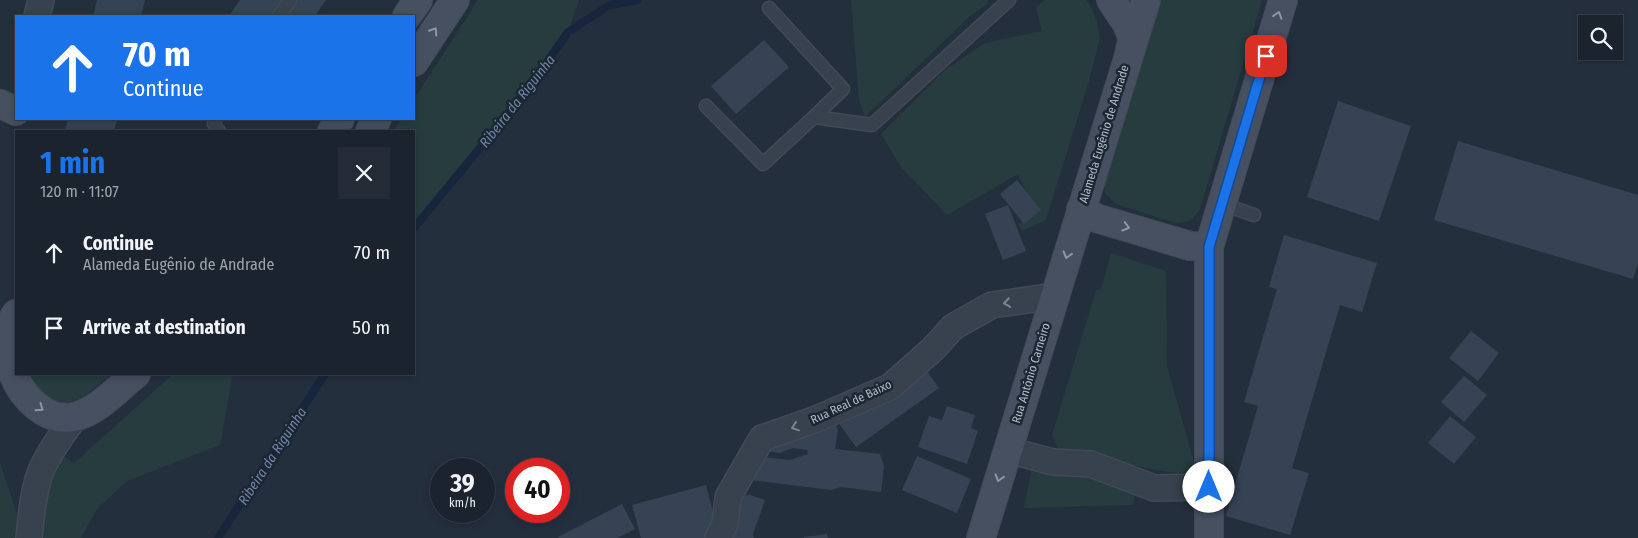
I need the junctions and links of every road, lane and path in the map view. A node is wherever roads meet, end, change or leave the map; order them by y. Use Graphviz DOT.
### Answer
graph roads {
  1 [pos="41,0"];
  2 [pos="290,0"];
  3 [pos="418,0"];
  4 [pos="455,0"];
  5 [pos="1009,0"];
  6 [pos="1111,0"];
  7 [pos="1146,0"];
  8 [pos="1283,0"];
  9 [pos="769,8"];
  10 [pos="37,15"];
  11 [pos="280,15"];
  12 [pos="408,15"];
  13 [pos="1129,52"];
  14 [pos="415,60"];
  15 [pos="0,104"];
  16 [pos="706,106"];
  17 [pos="15,110"];
  18 [pos="814,117"];
  19 [pos="1222,204"];
  20 [pos="1081,208"];
  21 [pos="1254,215"];
  22 [pos="1209,247"];
  23 [pos="1055,296"];
  24 [pos="10,315"];
  25 [pos="135,375"];
  26 [pos="75,417"];
  27 [pos="1008,450"];
  28 [pos="1209,487"];
  29 [pos="29,538"];
  30 [pos="718,538"];
  31 [pos="981,538"];
  32 [pos="1209,538"];
  1 -- 10 [label="street"];
  2 -- 11 [label="lane"];
  3 -- 12 [label="street"];
  14 -- 4 [label="street, one-way"];
  5 -- 18 [label="lane"];
  6 -- 13 [label="street"];
  7 -- 13 [label="street, Alameda Eugênio de Andrade"];
  19 -- 8 [label="street, one-way"];
  9 -- 18 [label="lane"];
  13 -- 20 [label="street, Alameda Eugênio de Andrade"];
  15 -- 17 [label="street"];
  16 -- 18 [label="lane"];
  19 -- 21 [label="lane"];
  19 -- 22 [label="street"];
  20 -- 22 [label="street, Alameda Eugênio de Andrade, one-way"];
  20 -- 23 [label="street, Rua António Carneiro, one-way"];
  22 -- 28 [label="street"];
  23 -- 27 [label="street, Rua António Carneiro"];
  23 -- 30 [label="street, Rua Real de Baixo, one-way"];
  24 -- 26 [label="street, one-way"];
  25 -- 26 [label="street"];
  26 -- 29 [label="street"];
  27 -- 28 [label="street"];
  27 -- 31 [label="street, Rua António Carneiro, one-way"];
  28 -- 32 [label="street"];
}
